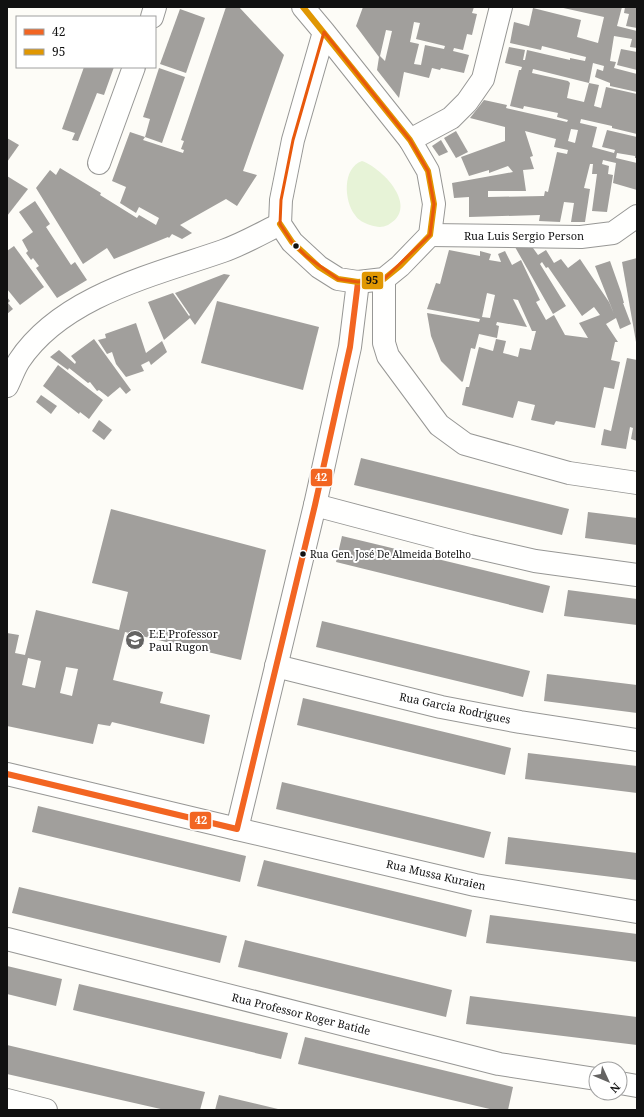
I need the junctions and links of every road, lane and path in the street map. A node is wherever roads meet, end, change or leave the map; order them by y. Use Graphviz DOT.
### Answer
graph roads {
  1 [pos="303,7"];
  2 [pos="502,7"];
  3 [pos="324,32"];
  4 [pos="134,68"];
  5 [pos="410,140"];
  6 [pos="99,163"];
  7 [pos="637,216"];
  8 [pos="280,224"];
  9 [pos="430,235"];
  10 [pos="384,279"];
  11 [pos="358,282"];
  12 [pos="7,386"];
  13 [pos="637,482"];
  14 [pos="316,505"];
  15 [pos="637,575"];
  16 [pos="276,666"];
  17 [pos="637,740"];
  18 [pos="7,774"];
  19 [pos="237,829"];
  20 [pos="637,912"];
  21 [pos="7,939"];
  22 [pos="588,1078"];
  23 [pos="7,1100"];
  24 [pos="46,1110"];
  1 -- 3 [label="street"];
  2 -- 5 [label="street"];
  3 -- 5 [label="street"];
  3 -- 8 [label="street"];
  4 -- 6 [label="street"];
  5 -- 9 [label="street"];
  7 -- 9 [label="street, Rua Luis Sergio Person"];
  8 -- 11 [label="street"];
  8 -- 12 [label="street"];
  9 -- 10 [label="street"];
  10 -- 11 [label="street"];
  10 -- 13 [label="street"];
  11 -- 14 [label="street"];
  14 -- 15 [label="street"];
  14 -- 16 [label="street"];
  16 -- 17 [label="street, Rua Garcia Rodrigues"];
  16 -- 19 [label="street"];
  18 -- 19 [label="street, Rua Mussa Kuraien"];
  19 -- 20 [label="street, Rua Mussa Kuraien"];
  21 -- 22 [label="street, Rua Professor Roger Batide"];
  23 -- 24 [label="street"];
}
